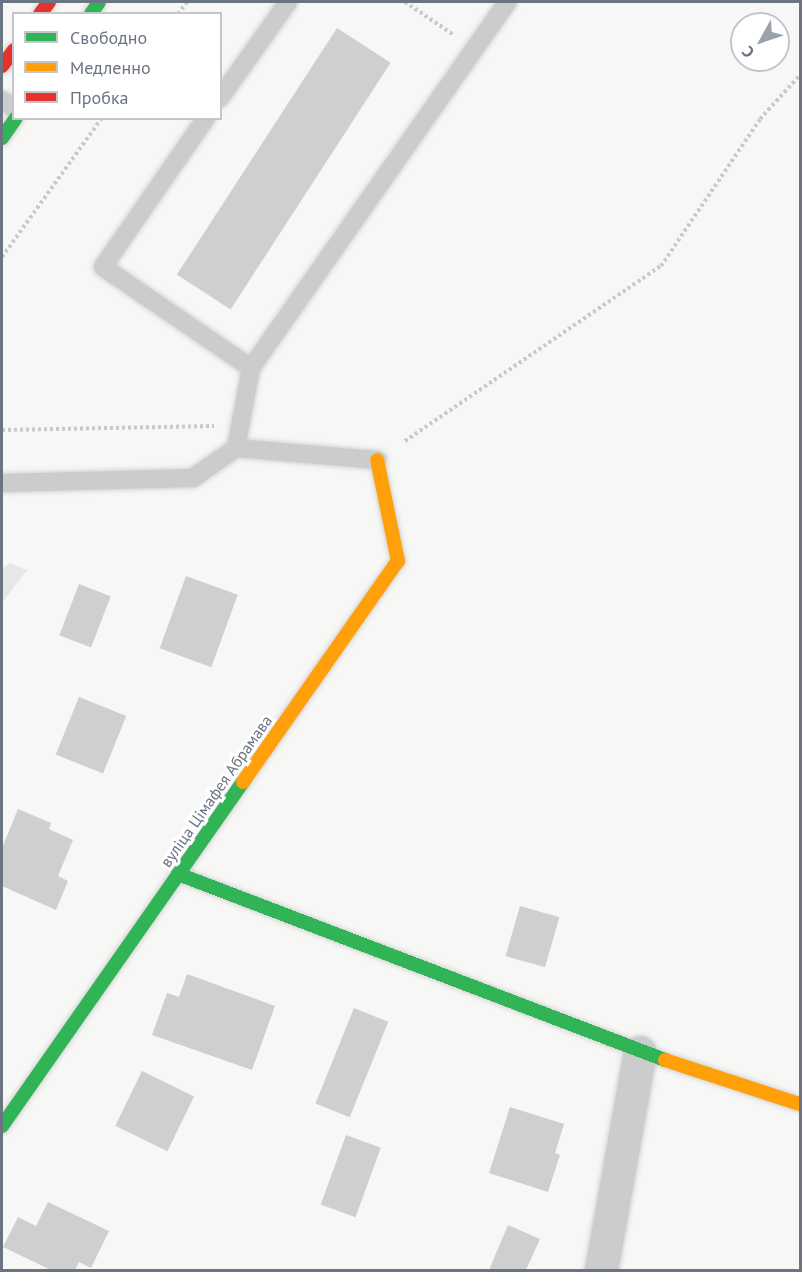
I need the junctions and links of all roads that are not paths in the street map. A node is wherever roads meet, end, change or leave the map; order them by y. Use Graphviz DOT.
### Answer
graph roads {
  1 [pos="288,2"];
  2 [pos="507,2"];
  3 [pos="12,53"];
  4 [pos="2,66"];
  5 [pos="222,95"];
  6 [pos="15,120"];
  7 [pos="205,120"];
  8 [pos="2,138"];
  9 [pos="250,368"];
  10 [pos="236,448"];
  11 [pos="377,460"];
  12 [pos="2,483"];
  13 [pos="178,873"];
  14 [pos="640,1052"];
  15 [pos="801,1104"];
  16 [pos="2,1126"];
  17 [pos="601,1270"];
  1 -- 5 [label="lane"];
  2 -- 9 [label="lane"];
  3 -- 4 [label="street"];
  6 -- 8 [label="street"];
  7 -- 9 [label="lane"];
  9 -- 10 [label="lane"];
  10 -- 11 [label="lane"];
  10 -- 12 [label="lane"];
  11 -- 13 [label="street, вуліца Цімафея Абрамава"];
  13 -- 14 [label="street"];
  13 -- 16 [label="street, вуліца Цімафея Абрамава"];
  14 -- 15 [label="street"];
  14 -- 17 [label="street"];
}
